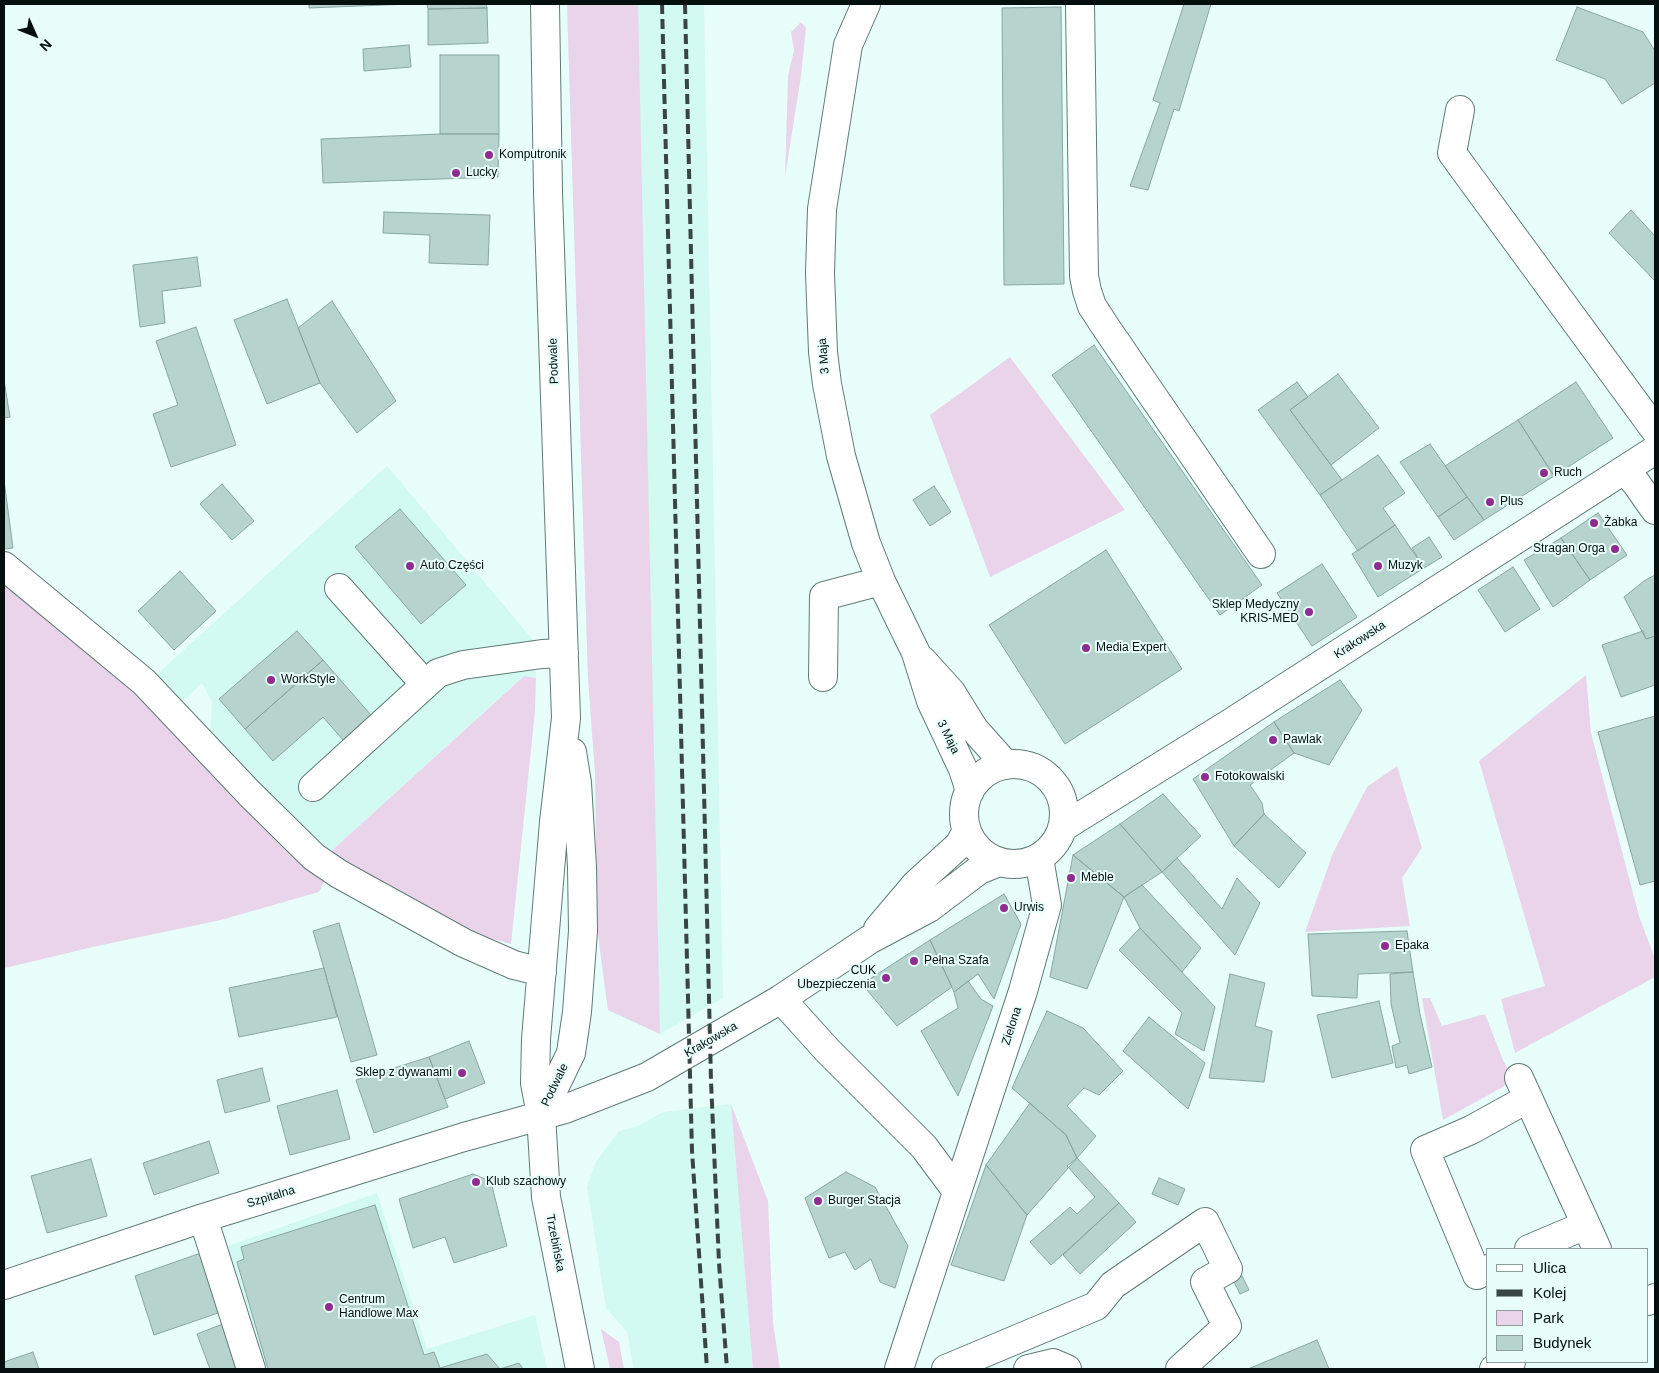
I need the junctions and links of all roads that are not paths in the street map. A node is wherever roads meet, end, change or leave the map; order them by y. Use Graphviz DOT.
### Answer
graph roads {
  1 [pos="545,4"];
  2 [pos="844,4"];
  3 [pos="866,4"];
  4 [pos="1080,4"];
  5 [pos="848,45"];
  6 [pos="1460,110"];
  7 [pos="1655,430"];
  8 [pos="1655,450"];
  9 [pos="1624,470"];
  10 [pos="1655,510"];
  11 [pos="1261,554"];
  12 [pos="4,566"];
  13 [pos="881,580"];
  14 [pos="339,588"];
  15 [pos="564,653"];
  16 [pos="916,653"];
  17 [pos="823,677"];
  18 [pos="424,683"];
  19 [pos="566,718"];
  20 [pos="1006,765"];
  21 [pos="313,787"];
  22 [pos="970,792"];
  23 [pos="1063,827"];
  24 [pos="967,831"];
  25 [pos="1039,858"];
  26 [pos="999,862"];
  27 [pos="869,940"];
  28 [pos="542,972"];
  29 [pos="781,999"];
  30 [pos="541,1115"];
  31 [pos="956,1190"];
  32 [pos="203,1218"];
  33 [pos="1586,1225"];
  34 [pos="1531,1248"];
  35 [pos="1597,1248"];
  36 [pos="1486,1270"];
  37 [pos="4,1285"];
  38 [pos="1509,1363"];
  39 [pos="251,1369"];
  40 [pos="580,1369"];
  41 [pos="899,1369"];
  42 [pos="946,1369"];
  43 [pos="1180,1369"];
  44 [pos="1494,1369"];
  1 -- 15 [label="street, Podwale"];
  2 -- 5 [label="street, 3 Maja"];
  3 -- 5 [label="street, 3 Maja"];
  4 -- 11 [label="street"];
  5 -- 13 [label="street, 3 Maja"];
  6 -- 7 [label="street"];
  8 -- 9 [label="street, Krakowska"];
  9 -- 10 [label="street"];
  9 -- 23 [label="street, Krakowska"];
  12 -- 28 [label="street"];
  13 -- 16 [label="street, 3 Maja"];
  13 -- 17 [label="street"];
  14 -- 18 [label="street"];
  15 -- 18 [label="street"];
  15 -- 19 [label="street, Podwale"];
  16 -- 20 [label="street, 3 Maja"];
  16 -- 22 [label="street, 3 Maja"];
  18 -- 21 [label="street"];
  19 -- 28 [label="street, Podwale"];
  19 -- 30 [label="street, Podwale"];
  20 -- 22 [label="street"];
  20 -- 23 [label="street"];
  22 -- 24 [label="street"];
  23 -- 25 [label="street"];
  24 -- 26 [label="street"];
  24 -- 27 [label="street, Krakowska"];
  25 -- 26 [label="street"];
  25 -- 31 [label="street, Zielona"];
  26 -- 27 [label="street, Krakowska"];
  27 -- 29 [label="street, Krakowska"];
  28 -- 30 [label="street, Podwale"];
  29 -- 30 [label="street, Krakowska"];
  29 -- 31 [label="street"];
  30 -- 32 [label="street, Szpitalna"];
  30 -- 40 [label="street, Trzebińska"];
  31 -- 41 [label="street, Zielona"];
  32 -- 37 [label="street, Szpitalna"];
  32 -- 39 [label="street"];
  33 -- 34 [label="street"];
  33 -- 35 [label="street"];
  33 -- 36 [label="street"];
  38 -- 44 [label="street"];
  42 -- 43 [label="street"];
}
